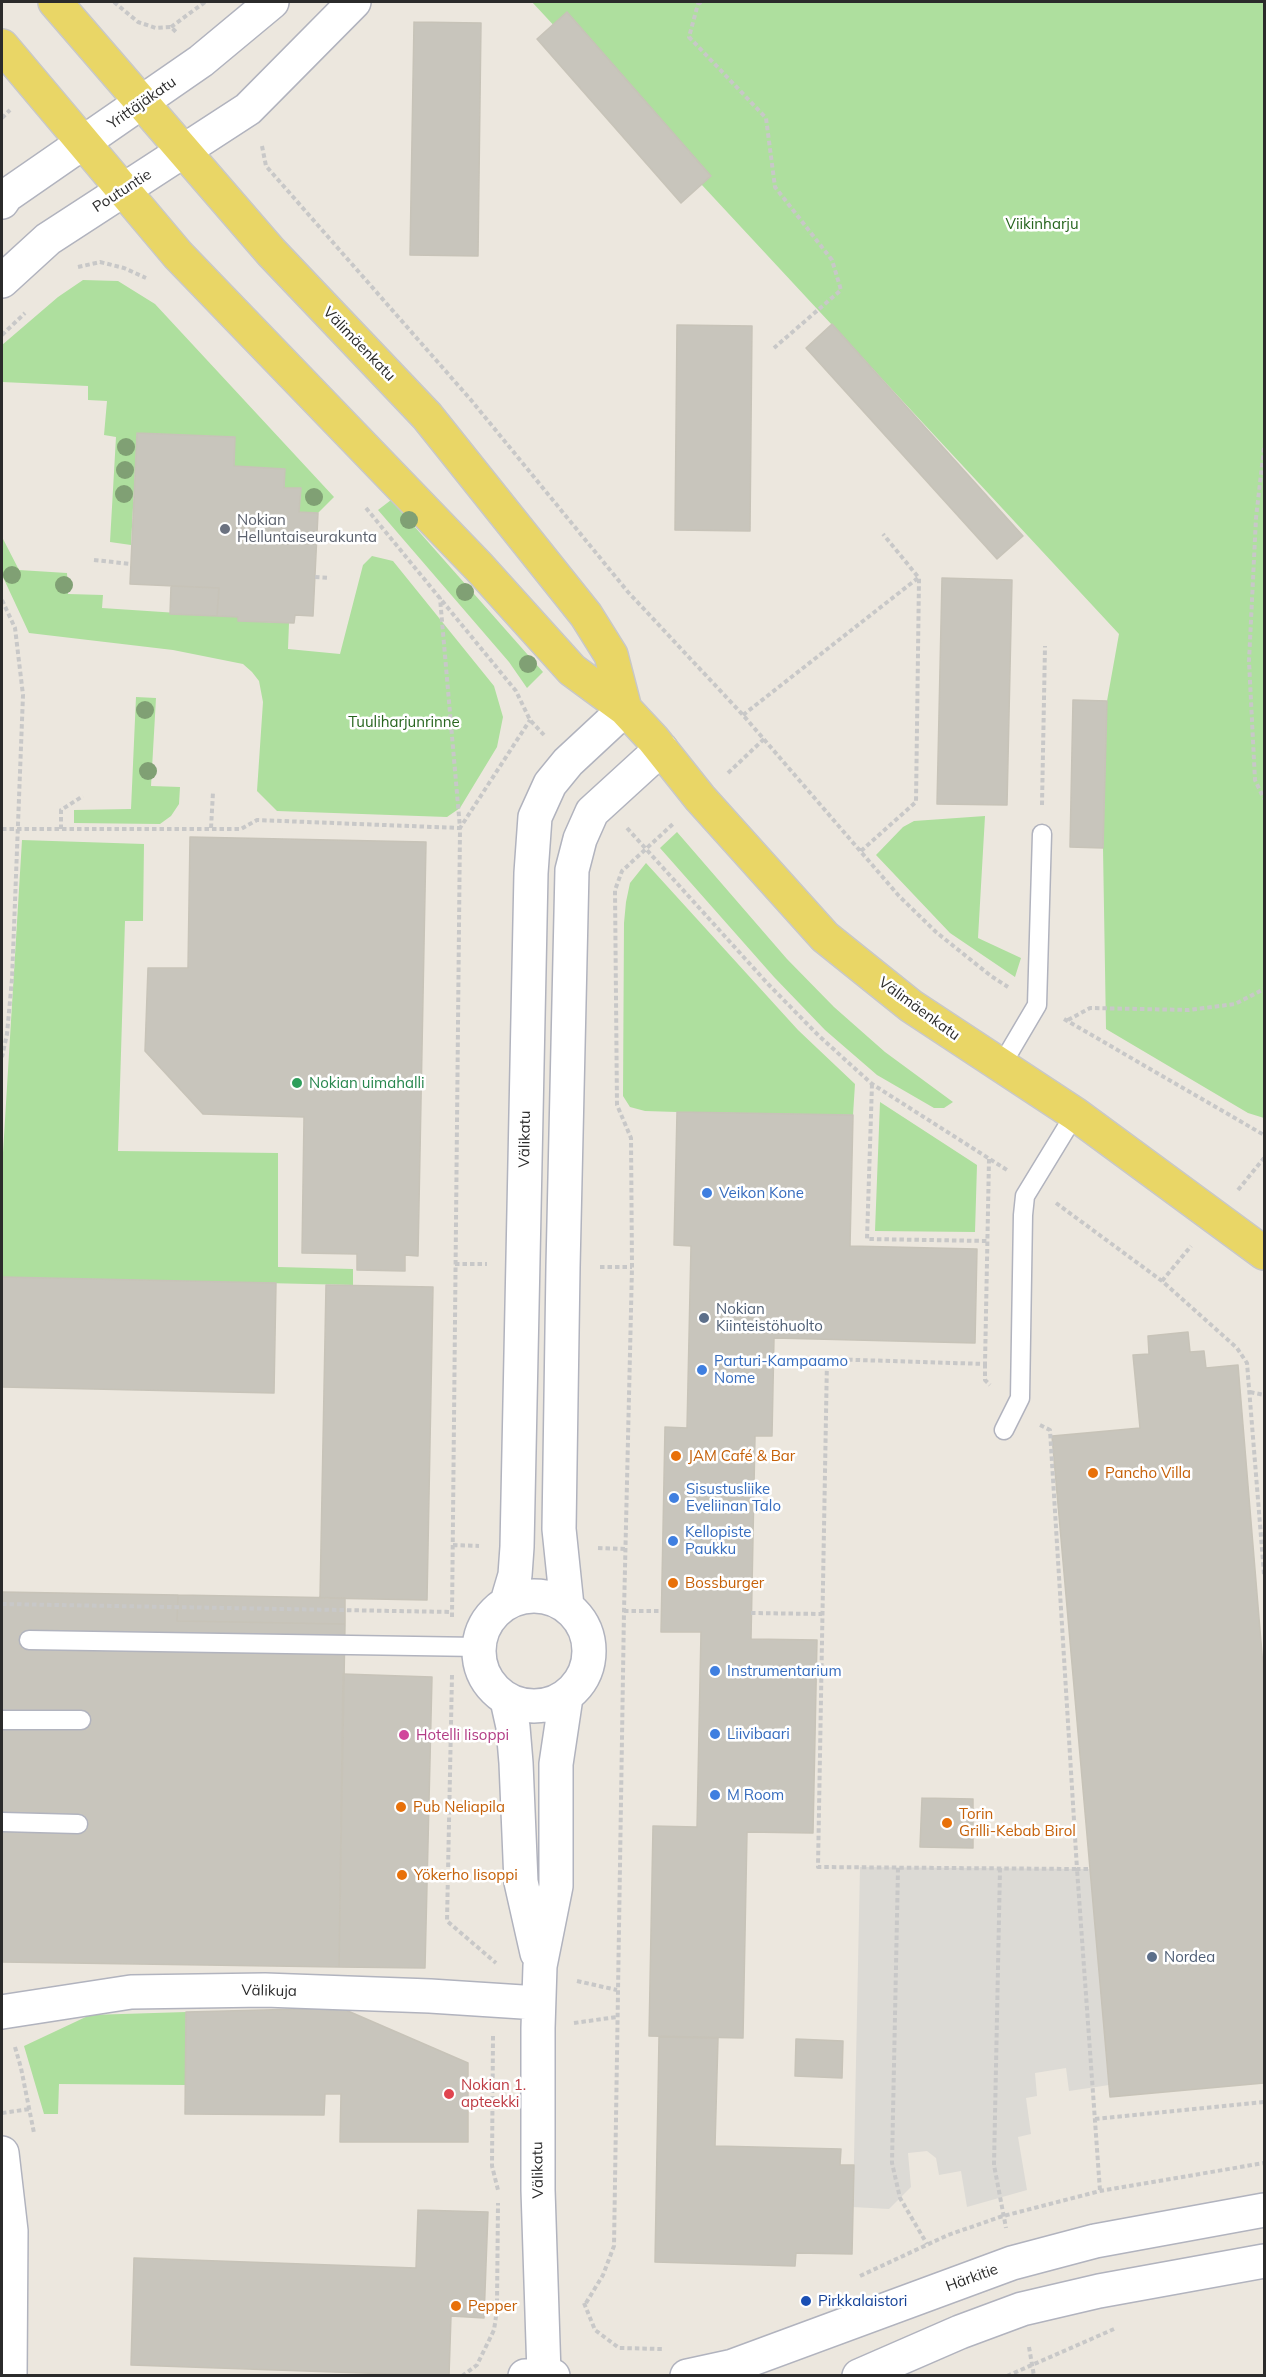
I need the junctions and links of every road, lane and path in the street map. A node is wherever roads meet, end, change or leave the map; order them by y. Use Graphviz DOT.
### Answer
graph roads {
  1 [pos="55,2"];
  2 [pos="114,2"];
  3 [pos="205,2"];
  4 [pos="272,2"];
  5 [pos="354,2"];
  6 [pos="701,2"];
  7 [pos="171,27"];
  8 [pos="2,46"];
  9 [pos="201,62"];
  10 [pos="142,102"];
  11 [pos="248,109"];
  12 [pos="83,143"];
  13 [pos="184,151"];
  14 [pos="123,190"];
  15 [pos="4,199"];
  16 [pos="2,281"];
  17 [pos="774,348"];
  18 [pos="1264,448"];
  19 [pos="883,534"];
  20 [pos="94,560"];
  21 [pos="130,564"];
  22 [pos="315,577"];
  23 [pos="330,578"];
  24 [pos="919,578"];
  25 [pos="440,596"];
  26 [pos="2,600"];
  27 [pos="1046,646"];
  28 [pos="625,710"];
  29 [pos="743,715"];
  30 [pos="530,720"];
  31 [pos="661,749"];
  32 [pos="213,792"];
  33 [pos="83,796"];
  34 [pos="1264,799"];
  35 [pos="2,828"];
  36 [pos="18,828"];
  37 [pos="211,828"];
  38 [pos="460,828"];
  39 [pos="61,829"];
  40 [pos="1042,834"];
  41 [pos="646,848"];
  42 [pos="861,850"];
  43 [pos="1264,989"];
  44 [pos="1037,1005"];
  45 [pos="1068,1021"];
  46 [pos="2,1057"];
  47 [pos="1001,1066"];
  48 [pos="872,1084"];
  49 [pos="1075,1114"];
  50 [pos="1264,1135"];
  51 [pos="988,1158"];
  52 [pos="988,1241"];
  53 [pos="1264,1253"];
  54 [pos="455,1264"];
  55 [pos="986,1364"];
  56 [pos="1264,1395"];
  57 [pos="1015,1410"];
  58 [pos="1004,1430"];
  59 [pos="1264,1574"];
  60 [pos="507,1602"];
  61 [pos="2,1604"];
  62 [pos="567,1606"];
  63 [pos="624,1611"];
  64 [pos="661,1611"];
  65 [pos="452,1612"];
  66 [pos="752,1613"];
  67 [pos="822,1614"];
  68 [pos="29,1640"];
  69 [pos="479,1647"];
  70 [pos="566,1697"];
  71 [pos="507,1700"];
  72 [pos="2,1720"];
  73 [pos="81,1720"];
  74 [pos="2,1822"];
  75 [pos="78,1824"];
  76 [pos="898,1868"];
  77 [pos="1000,1868"];
  78 [pos="1077,1869"];
  79 [pos="1090,1869"];
  80 [pos="540,1966"];
  81 [pos="494,2000"];
  82 [pos="538,2003"];
  83 [pos="2,2012"];
  84 [pos="1264,2102"];
  85 [pos="30,2109"];
  86 [pos="2,2113"];
  87 [pos="1095,2119"];
  88 [pos="2,2153"];
  89 [pos="1264,2163"];
  90 [pos="1100,2191"];
  91 [pos="1264,2210"];
  92 [pos="1003,2216"];
  93 [pos="927,2244"];
  94 [pos="1264,2261"];
  95 [pos="856,2278"];
  96 [pos="497,2303"];
  97 [pos="543,2303"];
  98 [pos="586,2303"];
  99 [pos="1124,2325"];
  100 [pos="672,2346"];
  101 [pos="1032,2364"];
  102 [pos="540,2375"];
  103 [pos="10,2376"];
  104 [pos="462,2376"];
  105 [pos="687,2376"];
  106 [pos="859,2376"];
  107 [pos="1007,2376"];
  108 [pos="1034,2376"];
  1 -- 10 [label="main road, Välimäenkatu"];
  2 -- 7 [label="path"];
  3 -- 7 [label="path"];
  4 -- 9 [label="street, Yrittäjäkatu"];
  5 -- 11 [label="street"];
  6 -- 17 [label="path"];
  7 -- 9 [label="path"];
  8 -- 12 [label="main road, Välimäenkatu"];
  9 -- 10 [label="street, Yrittäjäkatu"];
  10 -- 12 [label="street, Yrittäjäkatu"];
  10 -- 13 [label="main road, Välimäenkatu"];
  11 -- 13 [label="street, Poutuntie"];
  11 -- 29 [label="path"];
  12 -- 14 [label="main road, Välimäenkatu"];
  12 -- 15 [label="street, Yrittäjäkatu"];
  13 -- 14 [label="street, Poutuntie"];
  13 -- 28 [label="main road, Välimäenkatu"];
  14 -- 16 [label="street, Poutuntie"];
  14 -- 28 [label="main road, Välimäenkatu"];
  18 -- 34 [label="path"];
  19 -- 24 [label="path"];
  20 -- 21 [label="path"];
  22 -- 23 [label="path"];
  24 -- 29 [label="path"];
  24 -- 42 [label="path"];
  25 -- 38 [label="path"];
  26 -- 36 [label="path"];
  27 -- 40 [label="path"];
  28 -- 31 [label="main road, Välimäenkatu"];
  28 -- 60 [label="street, Välikatu"];
  29 -- 42 [label="path"];
  30 -- 38 [label="path"];
  31 -- 47 [label="main road, Välimäenkatu"];
  31 -- 62 [label="street"];
  32 -- 37 [label="path"];
  33 -- 39 [label="path"];
  35 -- 36 [label="path"];
  36 -- 39 [label="path"];
  36 -- 46 [label="path"];
  37 -- 38 [label="path"];
  37 -- 39 [label="path"];
  38 -- 54 [label="path"];
  40 -- 44 [label="lane"];
  41 -- 63 [label="path"];
  42 -- 44 [label="path"];
  43 -- 45 [label="path"];
  44 -- 45 [label="path"];
  44 -- 47 [label="lane"];
  45 -- 50 [label="path"];
  47 -- 49 [label="main road, Välimäenkatu"];
  48 -- 52 [label="path"];
  49 -- 53 [label="main road, Välimäenkatu"];
  49 -- 57 [label="lane"];
  51 -- 52 [label="path"];
  52 -- 55 [label="path"];
  55 -- 57 [label="path"];
  55 -- 67 [label="path"];
  56 -- 59 [label="path"];
  57 -- 58 [label="lane"];
  57 -- 78 [label="path"];
  60 -- 62 [label="street"];
  60 -- 69 [label="street"];
  61 -- 65 [label="path"];
  62 -- 70 [label="street"];
  63 -- 64 [label="path"];
  63 -- 98 [label="path"];
  66 -- 67 [label="path"];
  67 -- 76 [label="path"];
  68 -- 69 [label="lane"];
  69 -- 71 [label="street"];
  70 -- 71 [label="street"];
  70 -- 80 [label="street, Välikatu"];
  71 -- 80 [label="street, Välikatu"];
  72 -- 73 [label="lane"];
  74 -- 75 [label="lane"];
  76 -- 77 [label="path"];
  76 -- 93 [label="path"];
  77 -- 78 [label="path"];
  77 -- 92 [label="path"];
  78 -- 79 [label="path"];
  78 -- 87 [label="path"];
  80 -- 82 [label="street, Välikatu"];
  81 -- 82 [label="street, Välikuja"];
  81 -- 83 [label="street, Välikuja"];
  81 -- 96 [label="path"];
  82 -- 97 [label="street, Välikatu"];
  84 -- 87 [label="path"];
  85 -- 86 [label="path"];
  87 -- 90 [label="path"];
  88 -- 103 [label="street"];
  89 -- 90 [label="path"];
  90 -- 92 [label="path"];
  91 -- 105 [label="street, Härkitie"];
  92 -- 93 [label="path"];
  93 -- 95 [label="path"];
  94 -- 106 [label="street"];
  96 -- 97 [label="path"];
  96 -- 104 [label="path"];
  97 -- 98 [label="path"];
  97 -- 102 [label="street, Välikatu"];
  98 -- 100 [label="path"];
  99 -- 101 [label="path"];
  101 -- 107 [label="path"];
  101 -- 108 [label="path"];
}
